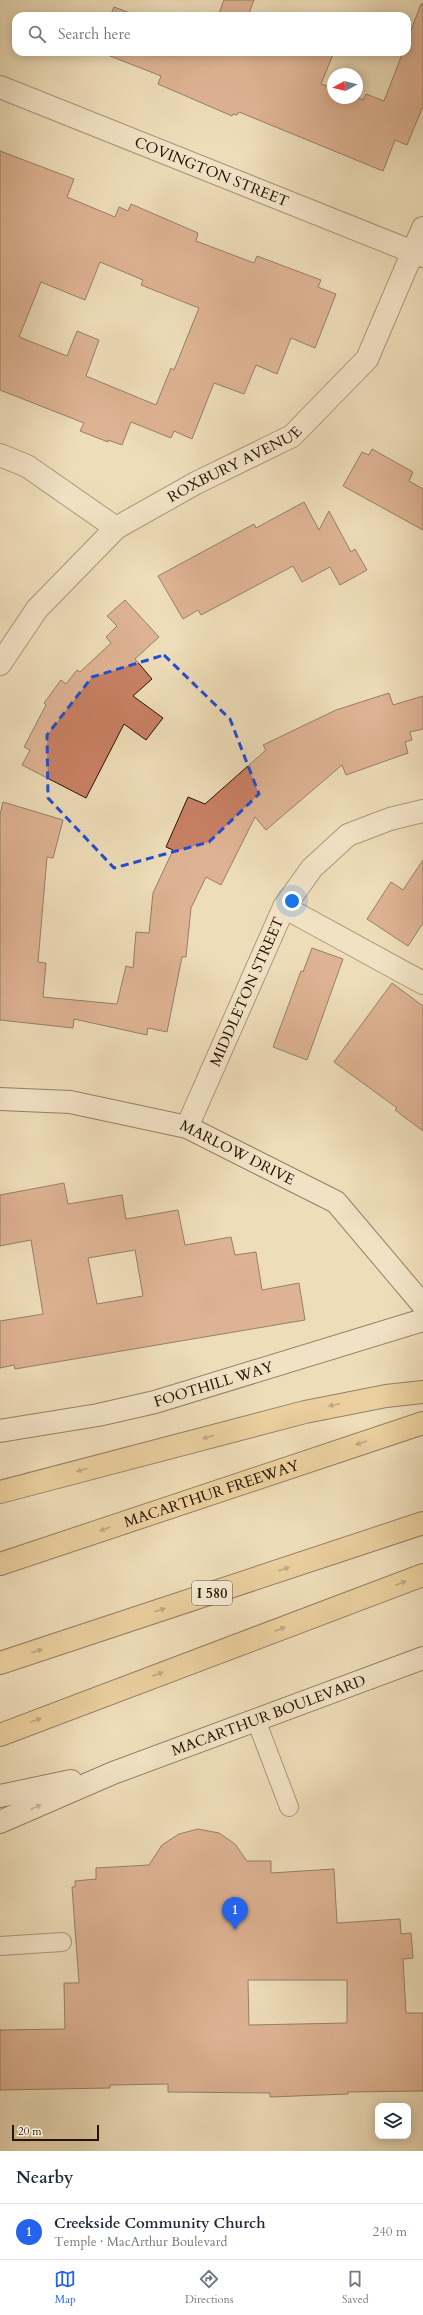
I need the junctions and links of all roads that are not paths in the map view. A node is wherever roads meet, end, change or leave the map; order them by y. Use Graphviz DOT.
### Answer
graph roads {
  1 [pos="0,87"];
  2 [pos="423,228"];
  3 [pos="418,254"];
  4 [pos="0,455"];
  5 [pos="116,528"];
  6 [pos="0,664"];
  7 [pos="423,811"];
  8 [pos="284,907"];
  9 [pos="423,983"];
  10 [pos="0,1099"];
  11 [pos="187,1127"];
  12 [pos="423,1305"];
  13 [pos="423,1320"];
  14 [pos="423,1392"];
  15 [pos="423,1423"];
  16 [pos="0,1431"];
  17 [pos="0,1492"];
  18 [pos="423,1523"];
  19 [pos="0,1564"];
  20 [pos="423,1575"];
  21 [pos="423,1658"];
  22 [pos="0,1663"];
  23 [pos="256,1720"];
  24 [pos="0,1734"];
  25 [pos="113,1773"];
  26 [pos="0,1796"];
  27 [pos="289,1807"];
  28 [pos="0,1822"];
  29 [pos="62,1942"];
  30 [pos="0,1946"];
  1 -- 3 [label="street, COVINGTON STREET"];
  2 -- 3 [label="street, ROXBURY AVENUE"];
  3 -- 5 [label="street, ROXBURY AVENUE"];
  4 -- 5 [label="street"];
  5 -- 6 [label="street, ROXBURY AVENUE"];
  7 -- 8 [label="street, MIDDLETON STREET"];
  8 -- 9 [label="street"];
  8 -- 11 [label="street, MIDDLETON STREET"];
  10 -- 11 [label="street, MARLOW DRIVE"];
  11 -- 12 [label="street, MARLOW DRIVE"];
  13 -- 16 [label="street, FOOTHILL WAY"];
  14 -- 17 [label="highway, one-way"];
  15 -- 19 [label="highway, MACARTHUR FREEWAY, one-way"];
  22 -- 18 [label="highway, I 580, one-way"];
  24 -- 20 [label="highway, one-way"];
  21 -- 23 [label="street, MACARTHUR BOULEVARD"];
  23 -- 25 [label="street, MACARTHUR BOULEVARD"];
  23 -- 27 [label="lane"];
  25 -- 26 [label="street, MACARTHUR BOULEVARD"];
  28 -- 25 [label="street, MACARTHUR BOULEVARD, one-way"];
  29 -- 30 [label="lane"];
}
